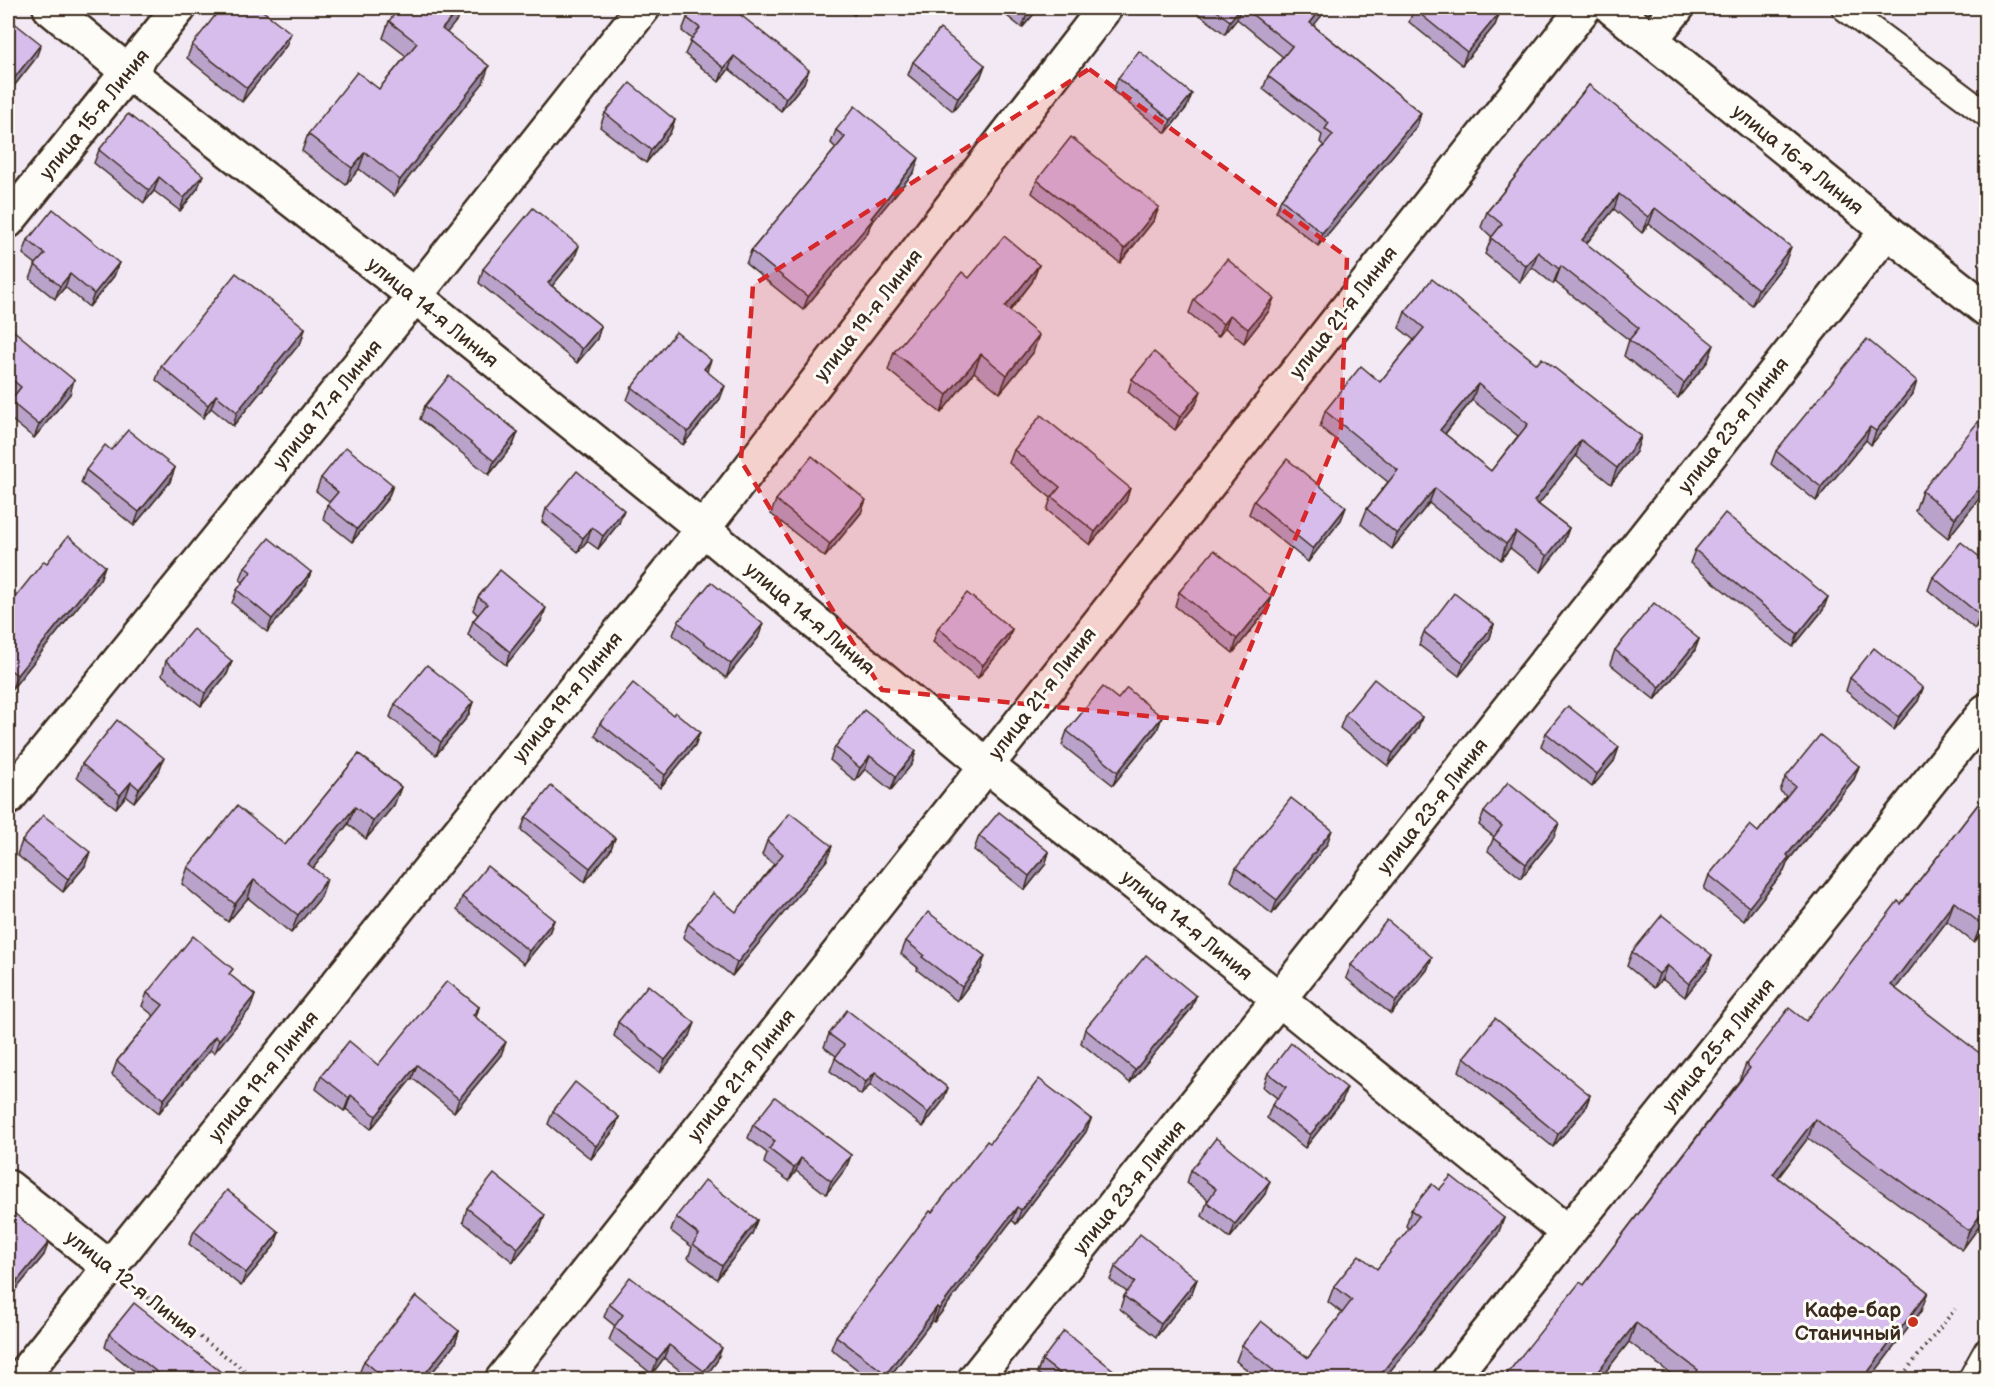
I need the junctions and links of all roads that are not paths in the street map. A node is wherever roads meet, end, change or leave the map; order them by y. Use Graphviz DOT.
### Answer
graph roads {
  1 [pos="50,8"];
  2 [pos="179,8"];
  3 [pos="643,8"];
  4 [pos="1106,8"];
  5 [pos="1584,8"];
  6 [pos="1612,8"];
  7 [pos="1677,8"];
  8 [pos="1845,8"];
  9 [pos="1651,39"];
  10 [pos="128,72"];
  11 [pos="1986,114"];
  12 [pos="8,221"];
  13 [pos="1887,231"];
  14 [pos="415,296"];
  15 [pos="1986,309"];
  16 [pos="703,529"];
  17 [pos="1986,711"];
  18 [pos="986,764"];
  19 [pos="8,798"];
  20 [pos="1279,999"];
  21 [pos="8,1186"];
  22 [pos="1568,1233"];
  23 [pos="109,1267"];
  24 [pos="1986,1351"];
  25 [pos="19,1380"];
  26 [pos="502,1380"];
  27 [pos="974,1380"];
  28 [pos="1450,1380"];
  29 [pos="1970,1380"];
  1 -- 10 [label="street, улица 14-я Линия"];
  2 -- 10 [label="street, улица 15-я Линия"];
  3 -- 14 [label="street, улица 17-я Линия"];
  4 -- 16 [label="street, улица 19-я Линия"];
  5 -- 18 [label="street, улица 21-я Линия"];
  6 -- 9 [label="street, улица 16-я Линия"];
  7 -- 9 [label="street"];
  8 -- 11 [label="lane"];
  9 -- 13 [label="street, улица 16-я Линия"];
  10 -- 12 [label="street, улица 15-я Линия"];
  10 -- 14 [label="street, улица 14-я Линия"];
  13 -- 15 [label="street, улица 16-я Линия"];
  13 -- 20 [label="street, улица 23-я Линия"];
  14 -- 16 [label="street, улица 14-я Линия"];
  14 -- 19 [label="street, улица 17-я Линия"];
  16 -- 18 [label="street, улица 14-я Линия"];
  16 -- 23 [label="street, улица 19-я Линия"];
  17 -- 22 [label="street, улица 25-я Линия"];
  18 -- 20 [label="street, улица 14-я Линия"];
  18 -- 26 [label="street, улица 21-я Линия"];
  20 -- 22 [label="street, улица 14-я Линия"];
  20 -- 27 [label="street, улица 23-я Линия"];
  21 -- 23 [label="street, улица 12-я Линия"];
  22 -- 28 [label="street, улица 25-я Линия"];
  23 -- 25 [label="street, улица 19-я Линия"];
  24 -- 29 [label="lane"];
}
